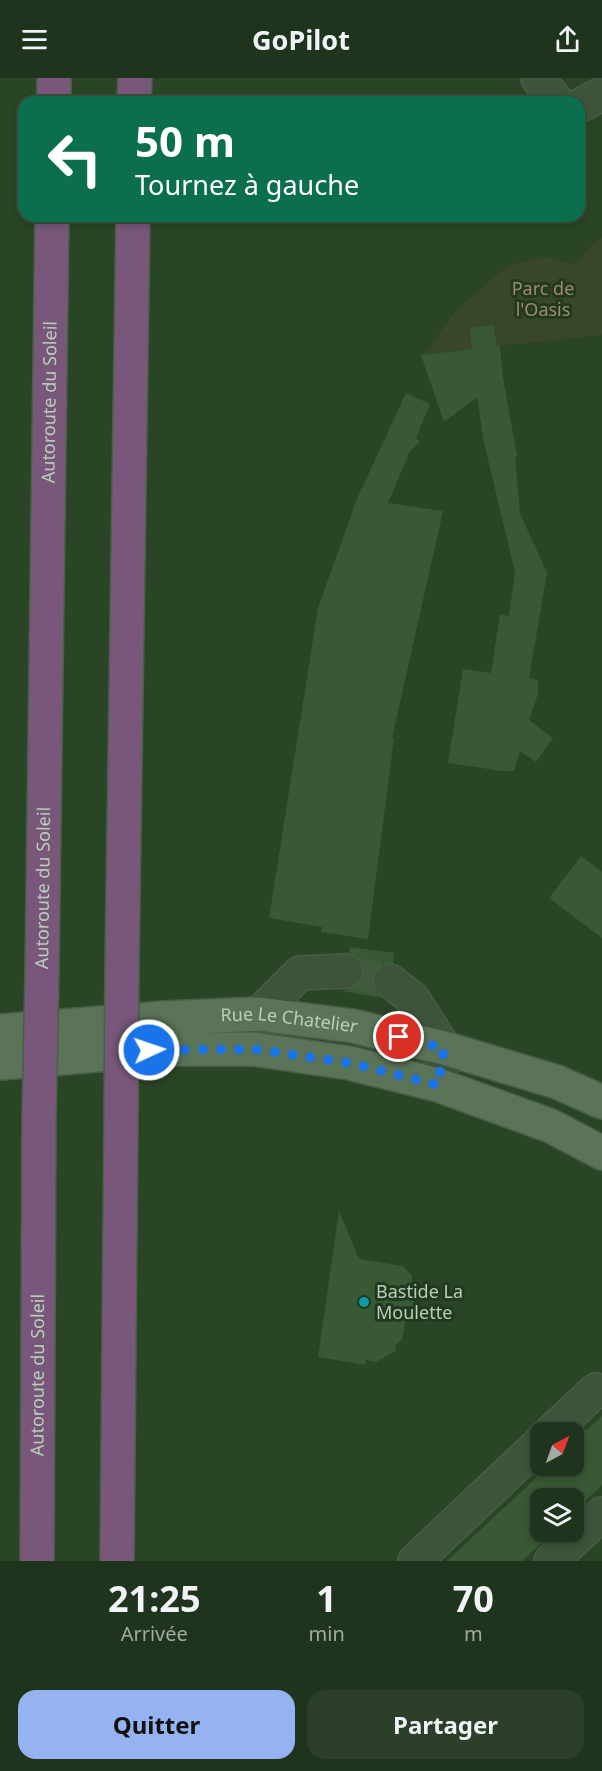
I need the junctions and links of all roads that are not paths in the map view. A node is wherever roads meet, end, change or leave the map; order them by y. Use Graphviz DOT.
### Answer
graph roads {
  1 [pos="54,78"];
  2 [pos="135,78"];
  3 [pos="538,78"];
  4 [pos="602,94"];
  5 [pos="54,96"];
  6 [pos="134,96"];
  7 [pos="552,96"];
  8 [pos="585,103"];
  9 [pos="52,222"];
  10 [pos="133,222"];
  11 [pos="346,971"];
  12 [pos="390,981"];
  13 [pos="259,1014"];
  14 [pos="0,1031"];
  15 [pos="444,1048"];
  16 [pos="0,1063"];
  17 [pos="438,1085"];
  18 [pos="602,1102"];
  19 [pos="602,1153"];
  20 [pos="596,1390"];
  21 [pos="562,1422"];
  22 [pos="530,1452"];
  23 [pos="602,1514"];
  24 [pos="37,1561"];
  25 [pos="117,1561"];
  26 [pos="415,1561"];
  27 [pos="551,1561"];
  1 -- 5 [label="highway"];
  2 -- 6 [label="highway"];
  3 -- 7 [label="lane"];
  4 -- 8 [label="lane"];
  9 -- 24 [label="highway, Autoroute du Soleil, bridge"];
  10 -- 25 [label="highway, bridge"];
  11 -- 13 [label="lane"];
  12 -- 15 [label="lane"];
  13 -- 14 [label="main road, Rue Le Chatelier"];
  13 -- 15 [label="main road, Rue Le Chatelier"];
  15 -- 17 [label="lane"];
  15 -- 18 [label="main road, Rue Le Chatelier"];
  16 -- 17 [label="main road, Rue Le Chatelier"];
  17 -- 19 [label="main road, Rue Le Chatelier"];
  20 -- 21 [label="lane"];
  22 -- 26 [label="lane"];
  23 -- 27 [label="lane"];
}
